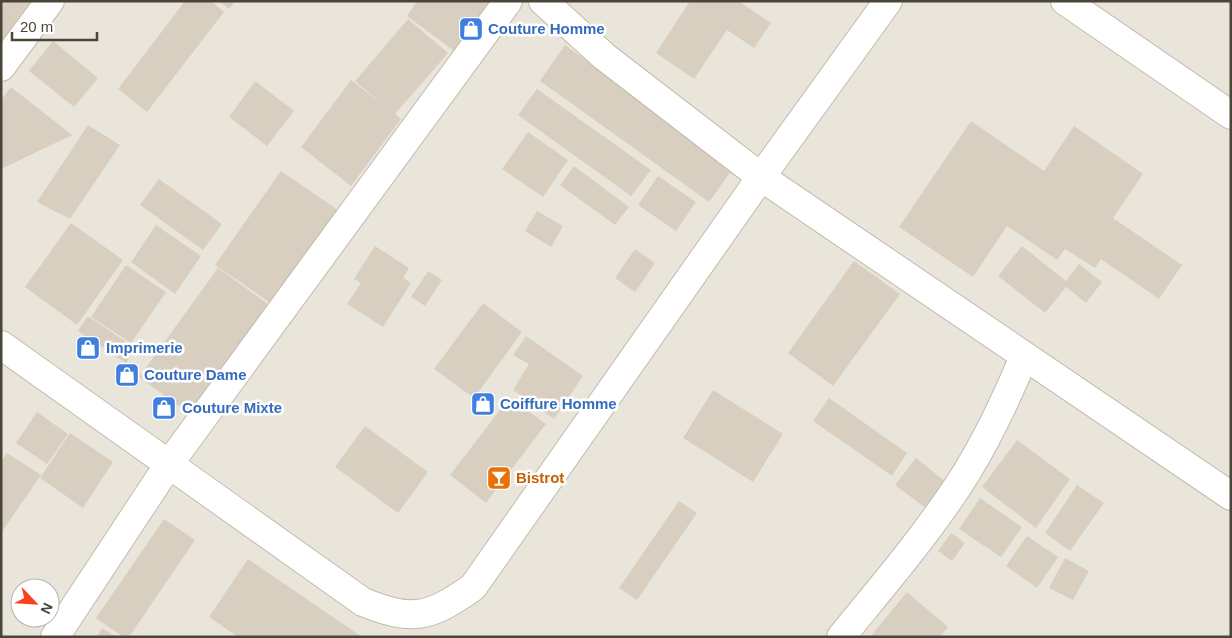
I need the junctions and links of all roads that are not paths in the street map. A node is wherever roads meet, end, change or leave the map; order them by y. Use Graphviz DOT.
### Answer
graph roads {
  1 [pos="50,1"];
  2 [pos="508,1"];
  3 [pos="543,1"];
  4 [pos="888,1"];
  5 [pos="1065,1"];
  6 [pos="1,67"];
  7 [pos="1231,115"];
  8 [pos="761,177"];
  9 [pos="1,345"];
  10 [pos="1024,357"];
  11 [pos="169,464"];
  12 [pos="1231,496"];
  13 [pos="55,637"];
  14 [pos="841,637"];
  1 -- 6 [label="street"];
  2 -- 11 [label="street"];
  3 -- 8 [label="street"];
  4 -- 8 [label="street"];
  5 -- 7 [label="street"];
  8 -- 10 [label="street"];
  8 -- 11 [label="street"];
  9 -- 11 [label="street"];
  10 -- 12 [label="street"];
  10 -- 14 [label="street"];
  11 -- 13 [label="street"];
}
